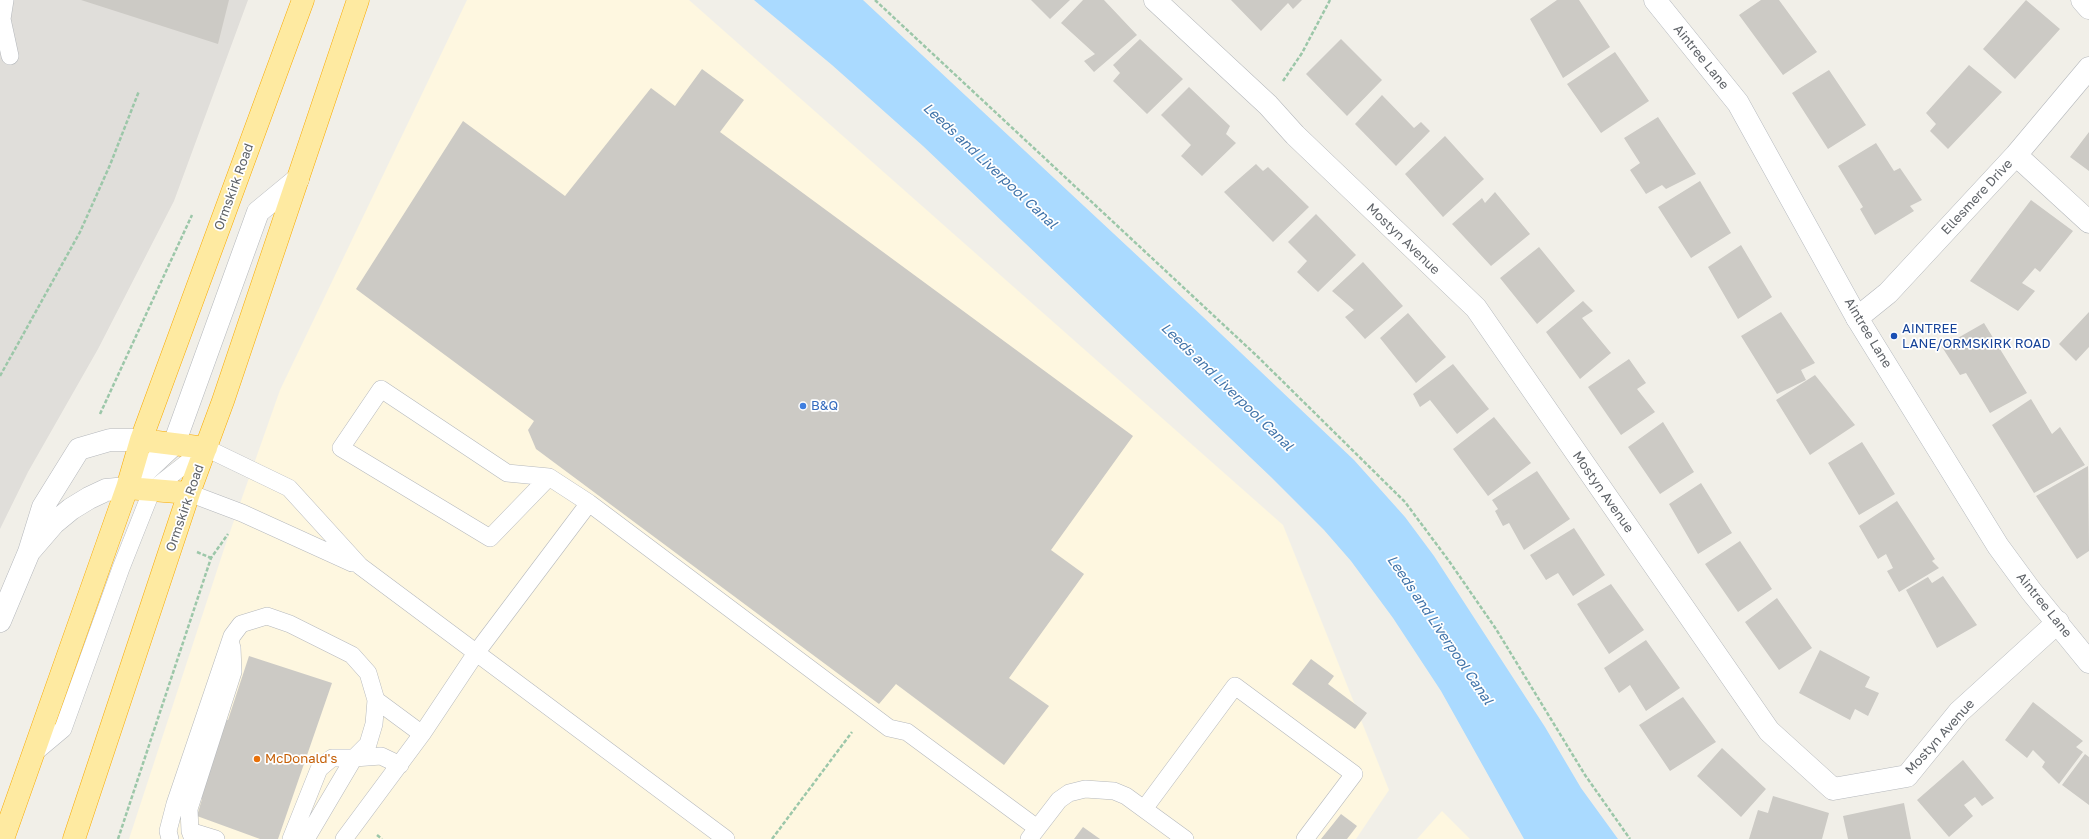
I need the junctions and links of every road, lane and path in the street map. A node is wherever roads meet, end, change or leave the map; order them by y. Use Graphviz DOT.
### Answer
graph roads {
  1 [pos="4,0"];
  2 [pos="303,0"];
  3 [pos="358,0"];
  4 [pos="875,0"];
  5 [pos="1155,0"];
  6 [pos="1330,0"];
  7 [pos="1655,0"];
  8 [pos="2082,0"];
  9 [pos="2089,8"];
  10 [pos="10,56"];
  11 [pos="2089,68"];
  12 [pos="139,91"];
  13 [pos="1268,105"];
  14 [pos="2016,155"];
  15 [pos="298,179"];
  16 [pos="195,208"];
  17 [pos="2089,222"];
  18 [pos="1857,318"];
  19 [pos="0,376"];
  20 [pos="141,440"];
  21 [pos="174,444"];
  22 [pos="206,448"];
  23 [pos="79,449"];
  24 [pos="549,477"];
  25 [pos="127,488"];
  26 [pos="152,490"];
  27 [pos="189,493"];
  28 [pos="589,503"];
  29 [pos="242,513"];
  30 [pos="29,552"];
  31 [pos="360,566"];
  32 [pos="0,621"];
  33 [pos="2058,622"];
  34 [pos="232,636"];
  35 [pos="476,653"];
  36 [pos="2089,662"];
  37 [pos="376,700"];
  38 [pos="867,711"];
  39 [pos="422,734"];
  40 [pos="32,755"];
  41 [pos="354,758"];
  42 [pos="400,765"];
  43 [pos="1144,808"];
  44 [pos="1033,833"];
  45 [pos="191,835"];
  46 [pos="4,839"];
  47 [pos="74,839"];
  48 [pos="118,839"];
  49 [pos="170,839"];
  50 [pos="216,839"];
  51 [pos="290,839"];
  52 [pos="306,839"];
  53 [pos="344,839"];
  54 [pos="726,839"];
  55 [pos="772,839"];
  56 [pos="1185,839"];
  57 [pos="1305,839"];
  58 [pos="1630,839"];
  1 -- 10 [label="lane"];
  2 -- 20 [label="highway, Ormskirk Road"];
  3 -- 15 [label="highway, Ormskirk Road"];
  4 -- 58 [label="path"];
  5 -- 13 [label="street, Mostyn Avenue"];
  6 -- 13 [label="path"];
  7 -- 18 [label="street, Aintree Lane"];
  8 -- 9 [label="street"];
  11 -- 14 [label="street, Ellesmere Drive"];
  12 -- 19 [label="path"];
  13 -- 33 [label="street, Mostyn Avenue"];
  14 -- 17 [label="street"];
  14 -- 18 [label="street, Ellesmere Drive"];
  15 -- 21 [label="street, Ormskirk Road"];
  15 -- 22 [label="highway, Ormskirk Road"];
  16 -- 23 [label="path"];
  18 -- 33 [label="street, Aintree Lane"];
  20 -- 21 [label="highway"];
  20 -- 23 [label="street"];
  20 -- 25 [label="highway, Ormskirk Road"];
  21 -- 22 [label="highway"];
  21 -- 25 [label="street, Ormskirk Road"];
  22 -- 26 [label="lane"];
  22 -- 27 [label="highway, Ormskirk Road"];
  22 -- 31 [label="lane"];
  23 -- 30 [label="street"];
  24 -- 24 [label="lane"];
  24 -- 28 [label="lane"];
  25 -- 26 [label="highway"];
  25 -- 30 [label="street"];
  25 -- 40 [label="highway, Ormskirk Road"];
  26 -- 27 [label="highway"];
  26 -- 40 [label="lane"];
  27 -- 29 [label="lane"];
  27 -- 47 [label="highway, Ormskirk Road"];
  28 -- 35 [label="lane"];
  28 -- 38 [label="lane"];
  29 -- 31 [label="lane"];
  29 -- 48 [label="path"];
  30 -- 32 [label="street"];
  31 -- 35 [label="lane"];
  33 -- 36 [label="street, Aintree Lane"];
  34 -- 37 [label="lane"];
  34 -- 45 [label="lane"];
  34 -- 49 [label="lane"];
  35 -- 39 [label="lane"];
  35 -- 54 [label="lane"];
  37 -- 39 [label="lane"];
  37 -- 41 [label="lane"];
  38 -- 44 [label="lane"];
  38 -- 55 [label="path"];
  39 -- 42 [label="lane"];
  40 -- 46 [label="highway, Ormskirk Road"];
  41 -- 42 [label="lane"];
  41 -- 51 [label="lane"];
  41 -- 52 [label="lane"];
  42 -- 53 [label="lane"];
  43 -- 44 [label="lane"];
  43 -- 56 [label="lane"];
  43 -- 57 [label="lane"];
  45 -- 50 [label="lane"];
}
